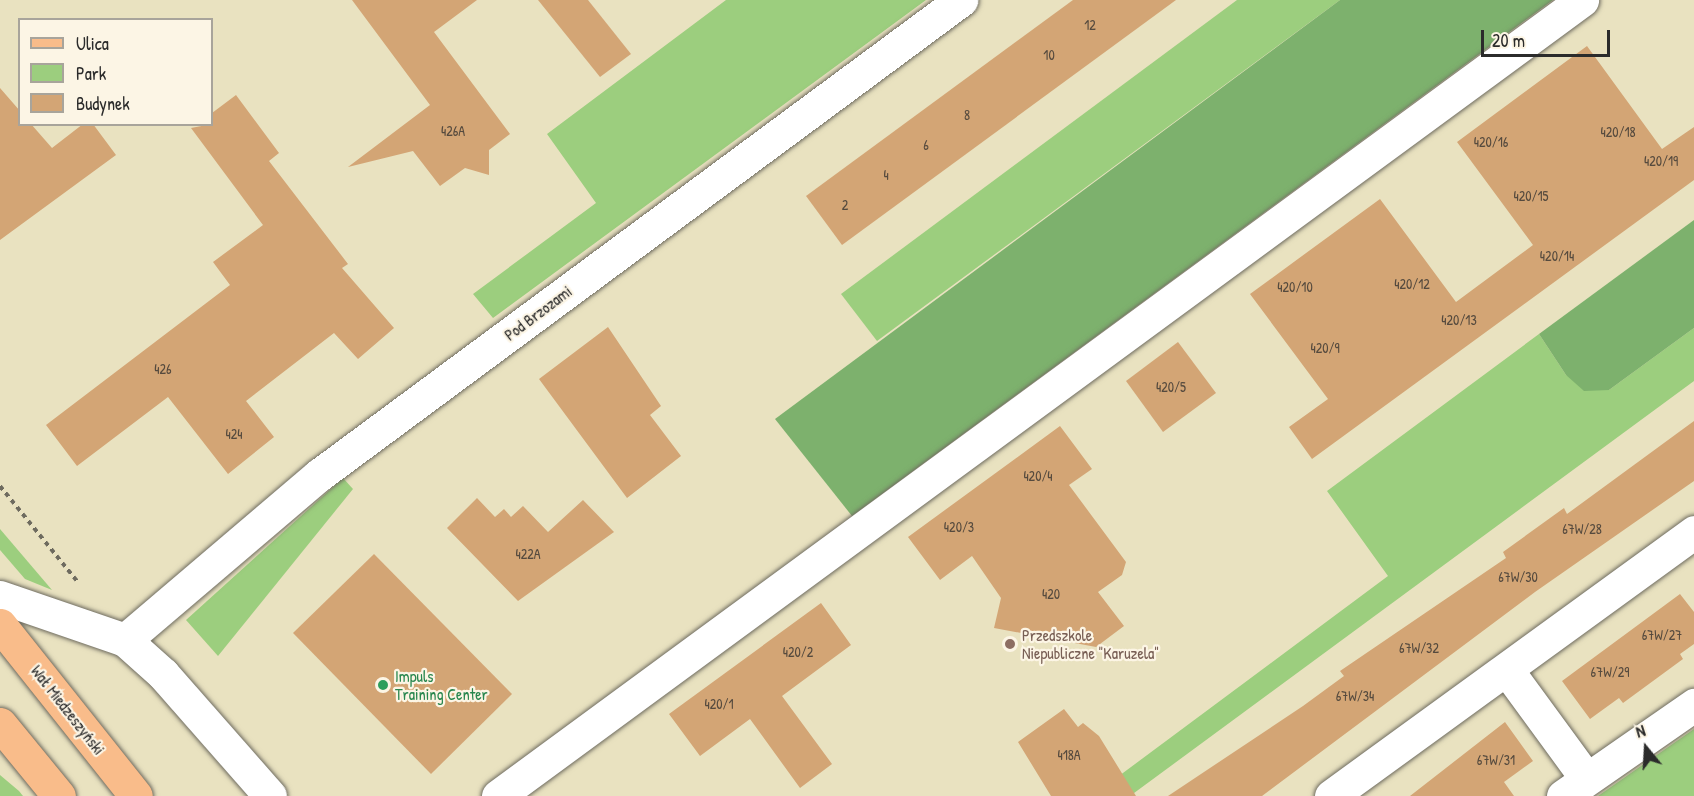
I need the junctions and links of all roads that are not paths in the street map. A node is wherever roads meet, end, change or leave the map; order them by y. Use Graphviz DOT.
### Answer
graph roads {
  1 [pos="962,0"];
  2 [pos="1582,0"];
  3 [pos="1694,532"];
  4 [pos="0,597"];
  5 [pos="0,625"];
  6 [pos="125,640"];
  7 [pos="1507,670"];
  8 [pos="1694,705"];
  9 [pos="0,724"];
  10 [pos="1574,787"];
  11 [pos="59,796"];
  12 [pos="136,796"];
  13 [pos="270,796"];
  14 [pos="498,796"];
  15 [pos="1331,796"];
  1 -- 6 [label="street, Pod Brzozami"];
  2 -- 14 [label="street"];
  3 -- 7 [label="street"];
  4 -- 6 [label="street"];
  5 -- 12 [label="main road, Wał Miedzeszyński"];
  6 -- 13 [label="street"];
  7 -- 10 [label="street"];
  7 -- 15 [label="street"];
  8 -- 10 [label="street"];
  9 -- 11 [label="main road"];
}
